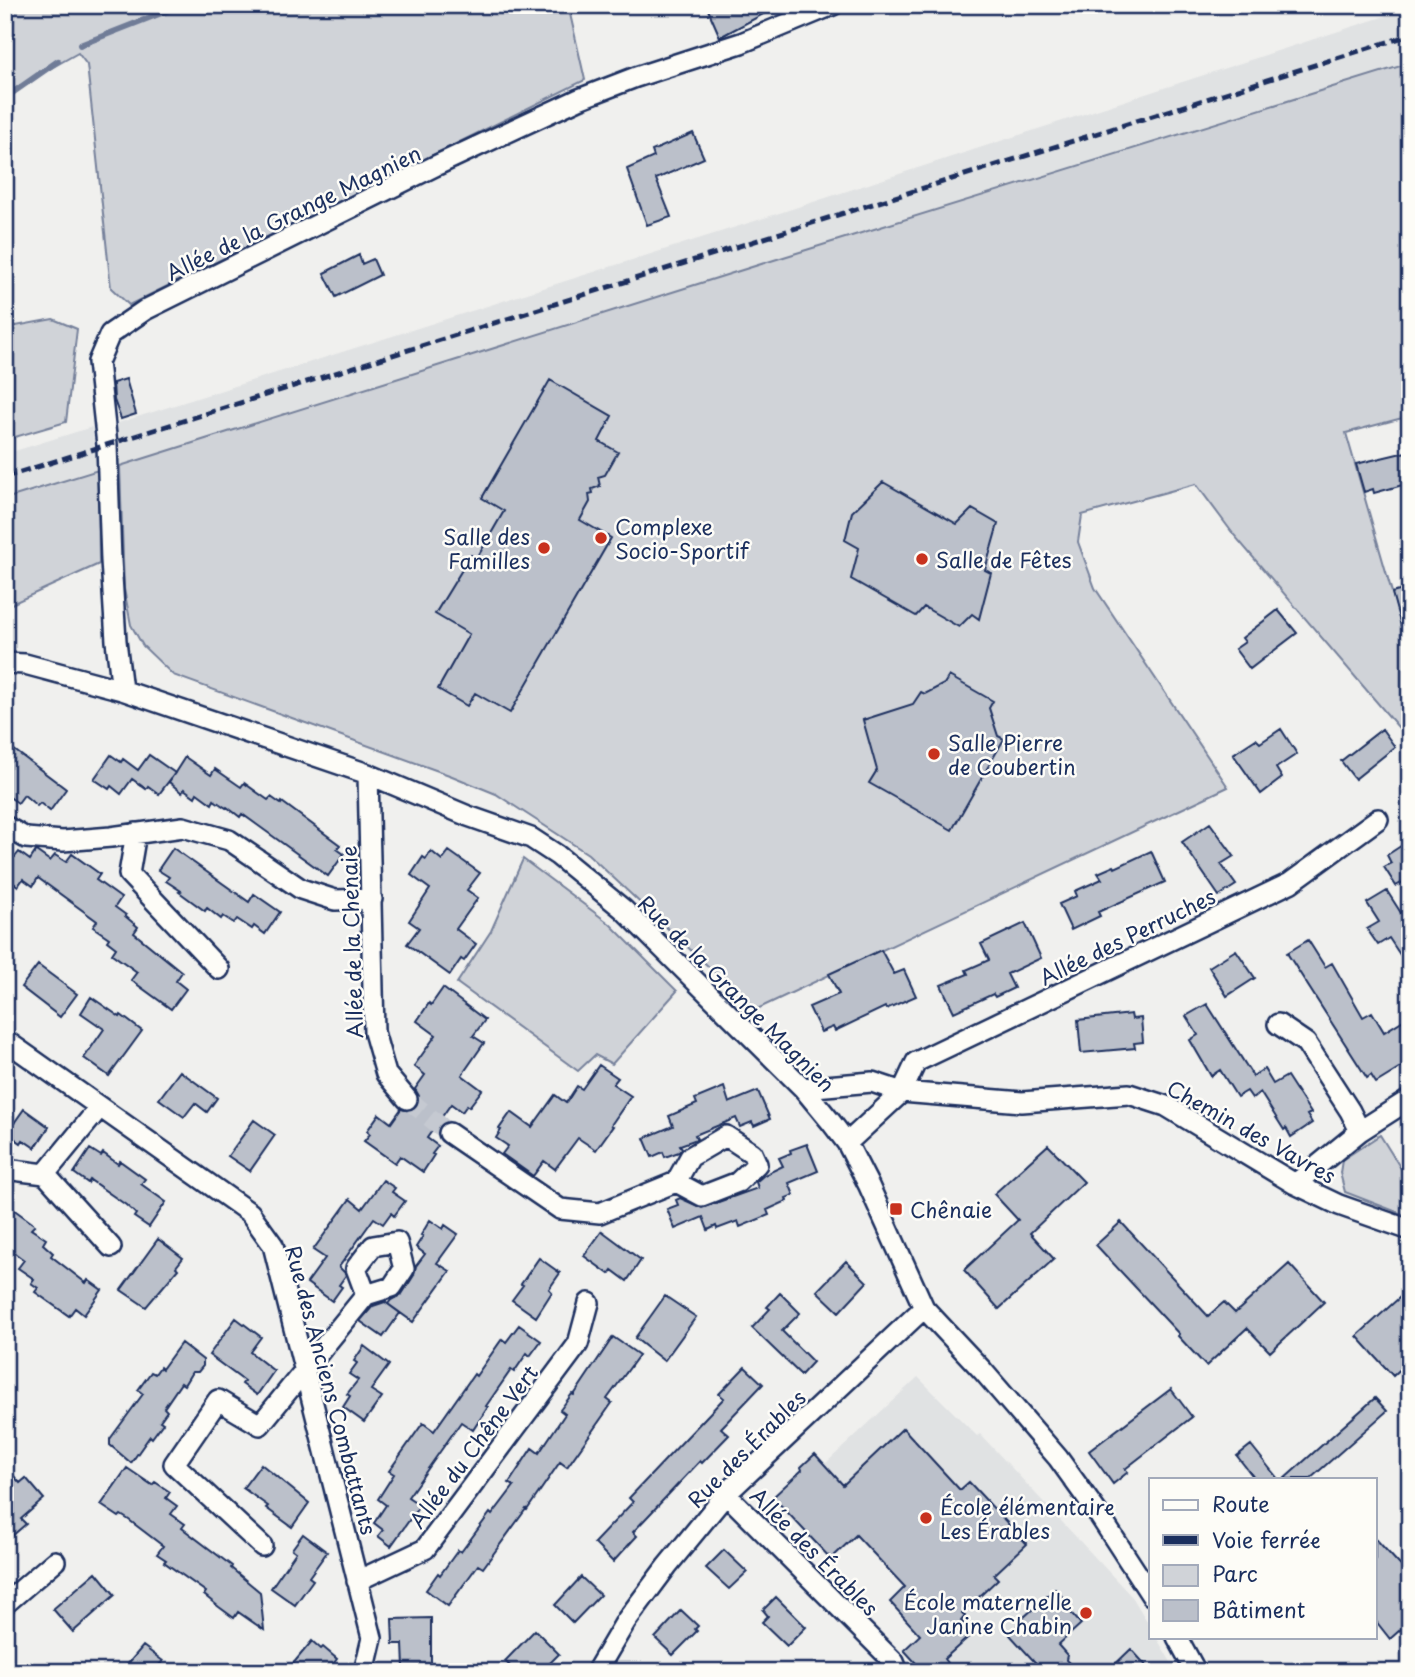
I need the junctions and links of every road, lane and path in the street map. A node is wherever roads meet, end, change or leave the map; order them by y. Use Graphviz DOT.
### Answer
graph roads {
  1 [pos="833,5"];
  2 [pos="5,663"];
  3 [pos="122,690"];
  4 [pos="368,774"];
  5 [pos="1378,819"];
  6 [pos="5,826"];
  7 [pos="136,833"];
  8 [pos="372,899"];
  9 [pos="219,969"];
  10 [pos="1278,1024"];
  11 [pos="5,1040"];
  12 [pos="803,1088"];
  13 [pos="902,1092"];
  14 [pos="407,1099"];
  15 [pos="1410,1099"];
  16 [pos="100,1107"];
  17 [pos="1360,1132"];
  18 [pos="449,1133"];
  19 [pos="847,1143"];
  20 [pos="5,1169"];
  21 [pos="45,1174"];
  22 [pos="676,1182"];
  23 [pos="1295,1184"];
  24 [pos="1410,1230"];
  25 [pos="111,1247"];
  26 [pos="366,1295"];
  27 [pos="589,1303"];
  28 [pos="924,1308"];
  29 [pos="304,1370"];
  30 [pos="726,1494"];
  31 [pos="262,1546"];
  32 [pos="55,1560"];
  33 [pos="357,1581"];
  34 [pos="1149,1592"];
  35 [pos="5,1604"];
  36 [pos="1178,1638"];
  37 [pos="364,1672"];
  38 [pos="596,1672"];
  39 [pos="898,1672"];
  40 [pos="1196,1672"];
  1 -- 3 [label="street, Allée de la Grange Magnien"];
  2 -- 3 [label="street"];
  3 -- 4 [label="street, Rue de la Grange Magnien"];
  4 -- 8 [label="street, Allée de la Chenaie"];
  4 -- 12 [label="street, Rue de la Grange Magnien"];
  5 -- 13 [label="street, Allée des Perruches"];
  6 -- 7 [label="street"];
  7 -- 8 [label="street"];
  7 -- 9 [label="street"];
  8 -- 14 [label="street, Allée de la Chenaie"];
  10 -- 17 [label="street"];
  11 -- 16 [label="street, Rue des Anciens Combattants"];
  12 -- 13 [label="street, Chemin des Vavres"];
  12 -- 19 [label="street, Rue de la Grange Magnien"];
  13 -- 19 [label="street"];
  13 -- 23 [label="street, Chemin des Vavres"];
  15 -- 17 [label="street"];
  16 -- 21 [label="street"];
  16 -- 29 [label="street, Rue des Anciens Combattants"];
  17 -- 23 [label="street"];
  18 -- 22 [label="street"];
  19 -- 28 [label="street, Rue de la Grange Magnien"];
  20 -- 21 [label="street"];
  21 -- 25 [label="street"];
  23 -- 24 [label="street, Chemin des Vavres"];
  26 -- 29 [label="street"];
  27 -- 33 [label="street, Allée du Chêne Vert"];
  28 -- 30 [label="street, Rue des Érables"];
  28 -- 34 [label="street, Rue de la Grange Magnien"];
  29 -- 31 [label="street"];
  29 -- 33 [label="street, Rue des Anciens Combattants"];
  30 -- 38 [label="street, Rue des Érables"];
  30 -- 39 [label="street, Allée des Érables"];
  32 -- 35 [label="street"];
  33 -- 37 [label="street, Rue des Anciens Combattants"];
  36 -- 40 [label="street"];
}
